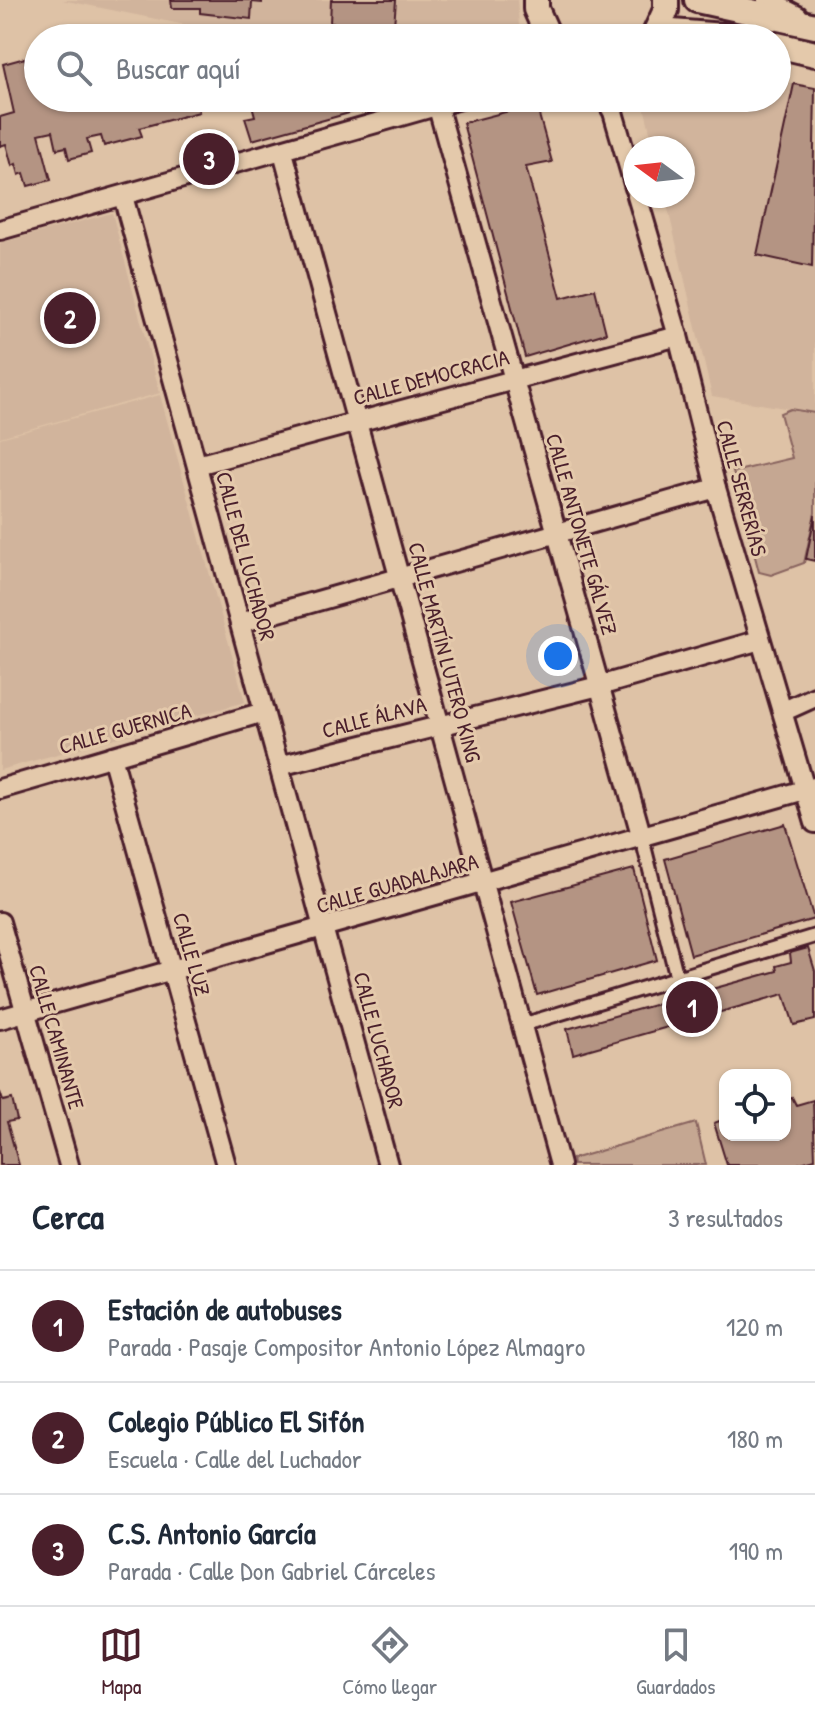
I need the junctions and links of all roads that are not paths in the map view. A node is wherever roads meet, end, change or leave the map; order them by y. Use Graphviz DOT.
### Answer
graph roads {
  1 [pos="536,0"];
  2 [pos="666,0"];
  3 [pos="697,0"];
  4 [pos="767,0"];
  5 [pos="543,24"];
  6 [pos="659,24"];
  7 [pos="815,25"];
  8 [pos="791,40"];
  9 [pos="815,42"];
  10 [pos="791,48"];
  11 [pos="815,54"];
  12 [pos="411,112"];
  13 [pos="439,112"];
  14 [pos="614,112"];
  15 [pos="623,146"];
  16 [pos="283,152"];
  17 [pos="123,196"];
  18 [pos="641,208"];
  19 [pos="0,230"];
  20 [pos="678,336"];
  21 [pos="514,380"];
  22 [pos="357,422"];
  23 [pos="197,465"];
  24 [pos="716,488"];
  25 [pos="557,535"];
  26 [pos="399,578"];
  27 [pos="240,623"];
  28 [pos="760,640"];
  29 [pos="599,686"];
  30 [pos="815,697"];
  31 [pos="784,711"];
  32 [pos="264,712"];
  33 [pos="439,725"];
  34 [pos="112,756"];
  35 [pos="279,766"];
  36 [pos="0,789"];
  37 [pos="810,789"];
  38 [pos="815,823"];
  39 [pos="642,838"];
  40 [pos="483,883"];
  41 [pos="0,922"];
  42 [pos="323,928"];
  43 [pos="815,936"];
  44 [pos="173,972"];
  45 [pos="677,978"];
  46 [pos="25,1012"];
  47 [pos="0,1019"];
  48 [pos="522,1025"];
  49 [pos="69,1165"];
  50 [pos="226,1165"];
  51 [pos="388,1165"];
  52 [pos="560,1165"];
  1 -- 5 [label="main road"];
  2 -- 6 [label="main road"];
  3 -- 7 [label="main road"];
  4 -- 7 [label="street"];
  8 -- 9 [label="main road"];
  10 -- 11 [label="main road"];
  12 -- 16 [label="street"];
  13 -- 21 [label="street, CALLE ANTONETE GÁLVEZ"];
  14 -- 15 [label="street"];
  16 -- 17 [label="street"];
  16 -- 22 [label="street, CALLE MARTÍN LUTERO KING"];
  17 -- 19 [label="street"];
  17 -- 23 [label="street, CALLE DEL LUCHADOR"];
  18 -- 20 [label="street, CALLE SERRERÍAS"];
  20 -- 21 [label="street, CALLE DEMOCRACIA"];
  20 -- 24 [label="street, CALLE SERRERÍAS"];
  21 -- 22 [label="street, CALLE DEMOCRACIA"];
  21 -- 25 [label="street, CALLE ANTONETE GÁLVEZ"];
  22 -- 23 [label="street, CALLE DEMOCRACIA"];
  22 -- 26 [label="street, CALLE MARTÍN LUTERO KING"];
  23 -- 27 [label="street, CALLE DEL LUCHADOR"];
  24 -- 25 [label="street"];
  24 -- 28 [label="street, CALLE SERRERÍAS"];
  25 -- 26 [label="street"];
  25 -- 29 [label="street, CALLE ANTONETE GÁLVEZ"];
  26 -- 27 [label="street"];
  26 -- 33 [label="street, CALLE MARTÍN LUTERO KING"];
  27 -- 32 [label="street, CALLE DEL LUCHADOR"];
  28 -- 29 [label="street, CALLE ÁLAVA"];
  28 -- 31 [label="street, CALLE SERRERÍAS"];
  29 -- 33 [label="street, CALLE ÁLAVA"];
  29 -- 39 [label="street, CALLE ANTONETE GÁLVEZ"];
  30 -- 31 [label="street"];
  31 -- 37 [label="street, CALLE SERRERÍAS"];
  32 -- 34 [label="street, CALLE GUERNICA"];
  32 -- 35 [label="street, CALLE DEL LUCHADOR"];
  33 -- 35 [label="street, CALLE ÁLAVA"];
  33 -- 40 [label="street, CALLE MARTÍN LUTERO KING"];
  34 -- 36 [label="street, CALLE GUERNICA"];
  34 -- 44 [label="street, CALLE LUZ"];
  35 -- 42 [label="street, CALLE DEL LUCHADOR"];
  37 -- 38 [label="street, CALLE SERRERÍAS"];
  37 -- 39 [label="street, CALLE GUADALAJARA"];
  39 -- 40 [label="street, CALLE GUADALAJARA"];
  39 -- 45 [label="street, CALLE ANTONETE GÁLVEZ"];
  40 -- 42 [label="street, CALLE GUADALAJARA"];
  40 -- 48 [label="street, CALLE MARTÍN LUTERO KING"];
  41 -- 46 [label="street, CALLE CAMINANTE"];
  42 -- 44 [label="street, CALLE GUADALAJARA"];
  42 -- 51 [label="street, CALLE LUCHADOR"];
  43 -- 45 [label="street"];
  44 -- 46 [label="street, CALLE GUADALAJARA"];
  44 -- 50 [label="street, CALLE LUZ"];
  45 -- 48 [label="street"];
  46 -- 47 [label="street, CALLE GUADALAJARA"];
  46 -- 49 [label="street, CALLE CAMINANTE"];
  48 -- 52 [label="street, CALLE MARTÍN LUTERO KING"];
}
